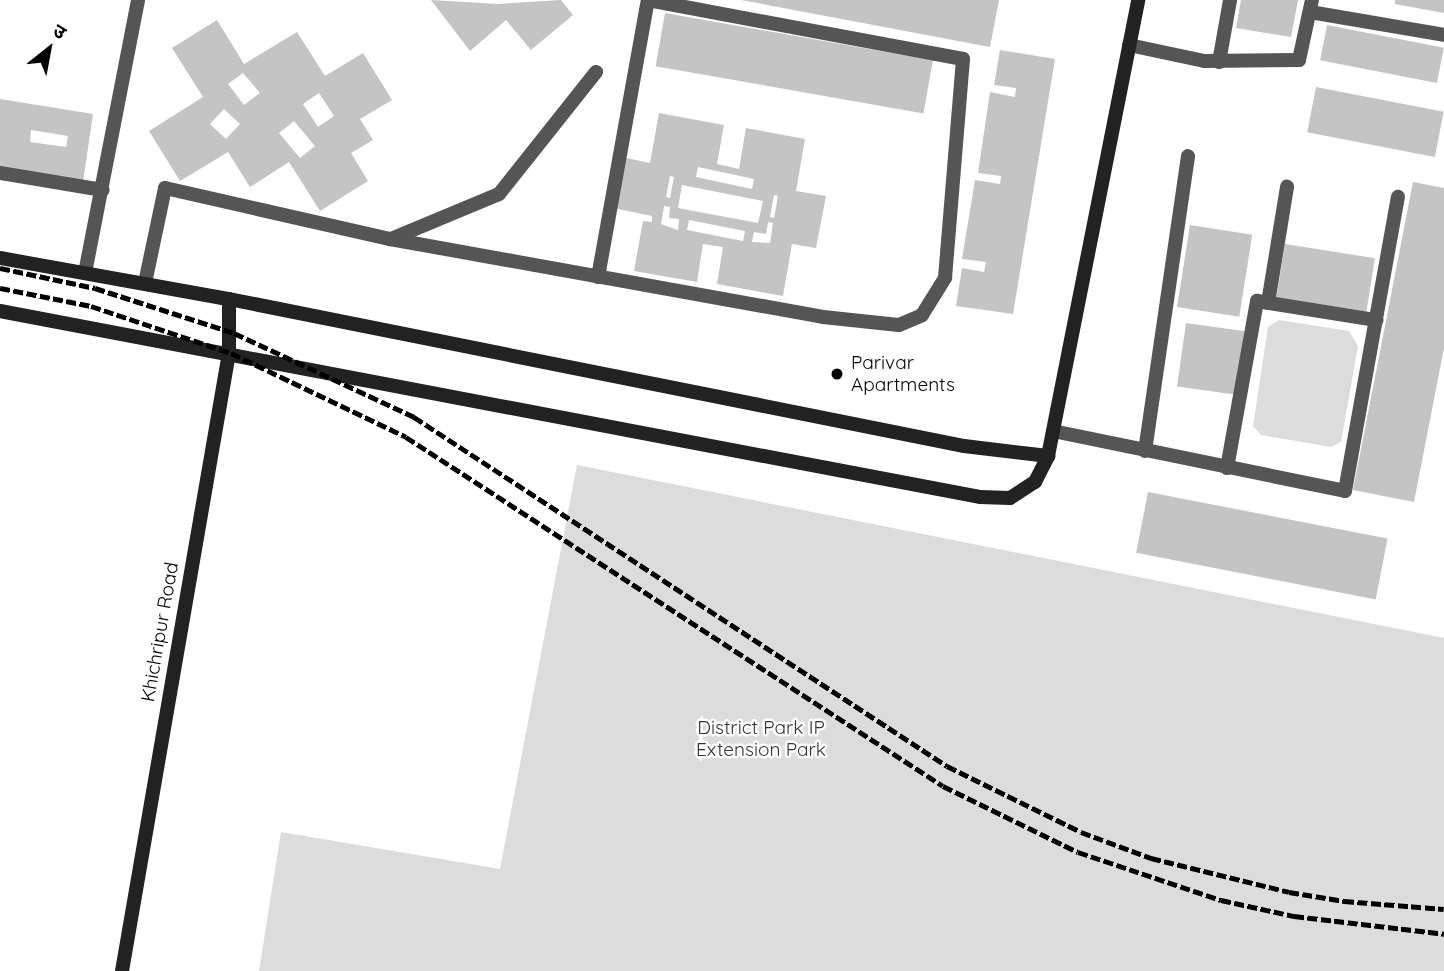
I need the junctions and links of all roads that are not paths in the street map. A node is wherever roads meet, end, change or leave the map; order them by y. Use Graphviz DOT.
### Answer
graph roads {
  1 [pos="138,0"];
  2 [pos="649,0"];
  3 [pos="1138,0"];
  4 [pos="1230,0"];
  5 [pos="1311,6"];
  6 [pos="1444,35"];
  7 [pos="1129,45"];
  8 [pos="1219,62"];
  9 [pos="596,72"];
  10 [pos="1188,156"];
  11 [pos="0,173"];
  12 [pos="1287,187"];
  13 [pos="103,190"];
  14 [pos="1398,197"];
  15 [pos="390,239"];
  16 [pos="0,258"];
  17 [pos="85,273"];
  18 [pos="598,277"];
  19 [pos="145,283"];
  20 [pos="229,299"];
  21 [pos="1268,303"];
  22 [pos="0,311"];
  23 [pos="1376,320"];
  24 [pos="229,353"];
  25 [pos="1052,431"];
  26 [pos="1145,451"];
  27 [pos="1048,456"];
  28 [pos="1227,468"];
  29 [pos="122,971"];
  1 -- 13 [label="street"];
  2 -- 18 [label="street"];
  2 -- 18 [label="street"];
  3 -- 7 [label="street"];
  4 -- 8 [label="street"];
  5 -- 6 [label="street"];
  5 -- 8 [label="street"];
  7 -- 8 [label="street"];
  7 -- 25 [label="street"];
  9 -- 15 [label="street"];
  10 -- 26 [label="street"];
  11 -- 13 [label="street"];
  12 -- 21 [label="street"];
  13 -- 17 [label="street"];
  14 -- 23 [label="street"];
  15 -- 18 [label="street"];
  15 -- 19 [label="street"];
  16 -- 17 [label="street"];
  17 -- 19 [label="street"];
  19 -- 20 [label="street"];
  20 -- 24 [label="street, Khichripur Road"];
  20 -- 27 [label="street"];
  21 -- 23 [label="street"];
  21 -- 28 [label="street"];
  22 -- 24 [label="street"];
  23 -- 28 [label="street"];
  24 -- 27 [label="street"];
  24 -- 29 [label="street, Khichripur Road"];
  25 -- 26 [label="street"];
  25 -- 27 [label="street"];
  26 -- 28 [label="street"];
}
